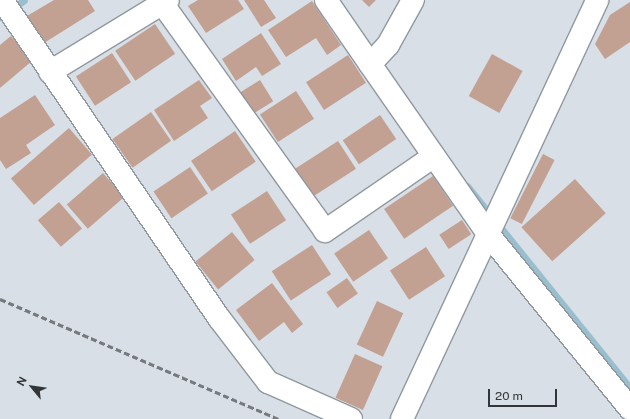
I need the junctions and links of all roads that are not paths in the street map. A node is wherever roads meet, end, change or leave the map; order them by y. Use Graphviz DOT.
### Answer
graph roads {
  1 [pos="326,0"];
  2 [pos="413,0"];
  3 [pos="596,0"];
  4 [pos="165,2"];
  5 [pos="7,7"];
  6 [pos="377,56"];
  7 [pos="50,72"];
  8 [pos="434,156"];
  9 [pos="493,223"];
  10 [pos="630,408"];
  11 [pos="351,419"];
  12 [pos="402,419"];
  1 -- 6 [label="street"];
  2 -- 6 [label="street"];
  3 -- 9 [label="street"];
  4 -- 7 [label="street"];
  4 -- 8 [label="street"];
  5 -- 7 [label="street"];
  6 -- 8 [label="street"];
  7 -- 11 [label="street"];
  8 -- 9 [label="street"];
  9 -- 10 [label="street"];
  9 -- 12 [label="street"];
}
